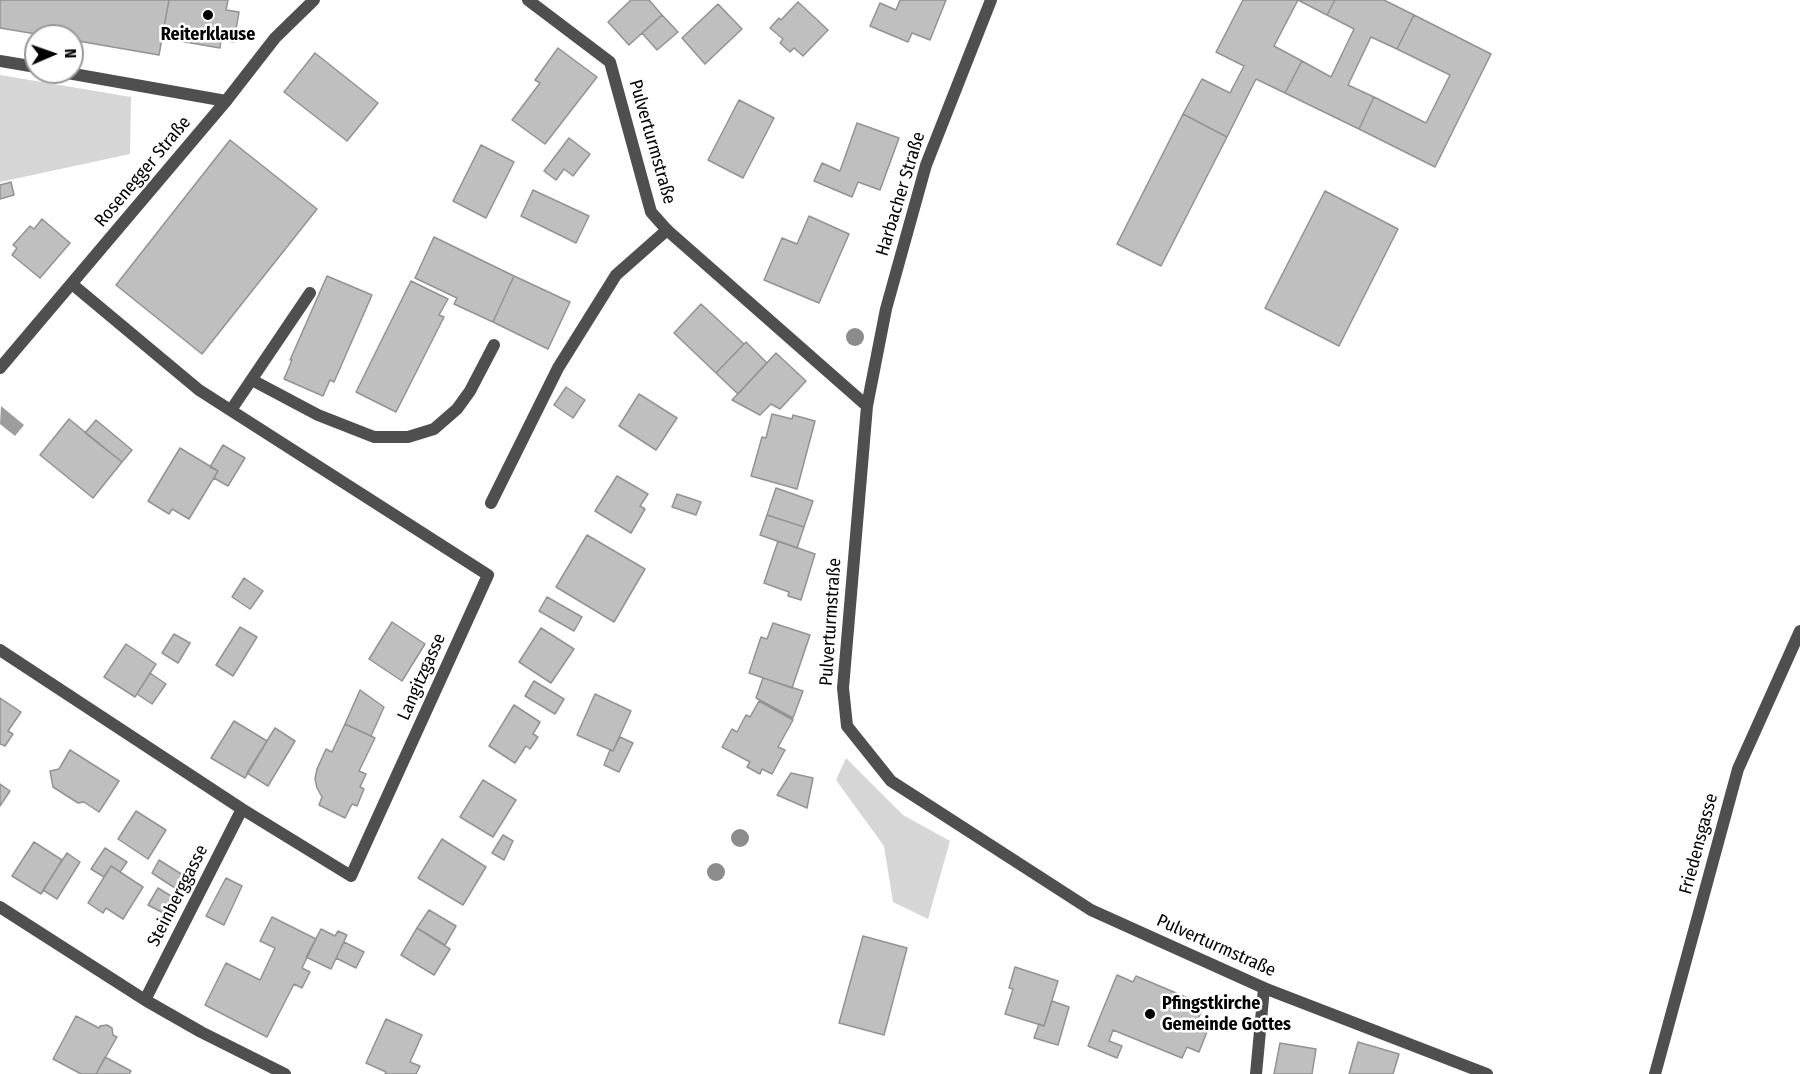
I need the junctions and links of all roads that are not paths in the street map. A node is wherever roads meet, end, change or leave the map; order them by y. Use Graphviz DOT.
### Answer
graph roads {
  1 [pos="314,0"];
  2 [pos="528,0"];
  3 [pos="991,0"];
  4 [pos="0,61"];
  5 [pos="24,65"];
  6 [pos="84,76"];
  7 [pos="226,101"];
  8 [pos="668,230"];
  9 [pos="72,284"];
  10 [pos="310,293"];
  11 [pos="494,345"];
  12 [pos="0,368"];
  13 [pos="252,380"];
  14 [pos="867,406"];
  15 [pos="231,410"];
  16 [pos="491,503"];
  17 [pos="1800,631"];
  18 [pos="0,650"];
  19 [pos="242,809"];
  20 [pos="0,907"];
  21 [pos="1264,988"];
  22 [pos="145,1000"];
  23 [pos="285,1074"];
  24 [pos="1256,1074"];
  25 [pos="1487,1074"];
  26 [pos="1655,1074"];
  1 -- 7 [label="street, Rosenegger Straße"];
  2 -- 8 [label="street, Pulverturmstraße"];
  3 -- 14 [label="street, Harbacher Straße"];
  4 -- 5 [label="street"];
  6 -- 7 [label="street"];
  7 -- 9 [label="street, Rosenegger Straße"];
  8 -- 14 [label="street, Pulverturmstraße"];
  8 -- 16 [label="street"];
  9 -- 12 [label="street, Rosenegger Straße"];
  9 -- 15 [label="street, Langitzgasse"];
  10 -- 13 [label="street"];
  11 -- 13 [label="street"];
  13 -- 15 [label="street"];
  14 -- 21 [label="street, Pulverturmstraße"];
  15 -- 19 [label="street, Langitzgasse"];
  17 -- 26 [label="street, Friedensgasse"];
  18 -- 19 [label="street, Langitzgasse"];
  19 -- 22 [label="street, Steinberggasse"];
  20 -- 22 [label="street"];
  21 -- 24 [label="street"];
  21 -- 25 [label="street, Pulverturmstraße"];
  22 -- 23 [label="street"];
}
